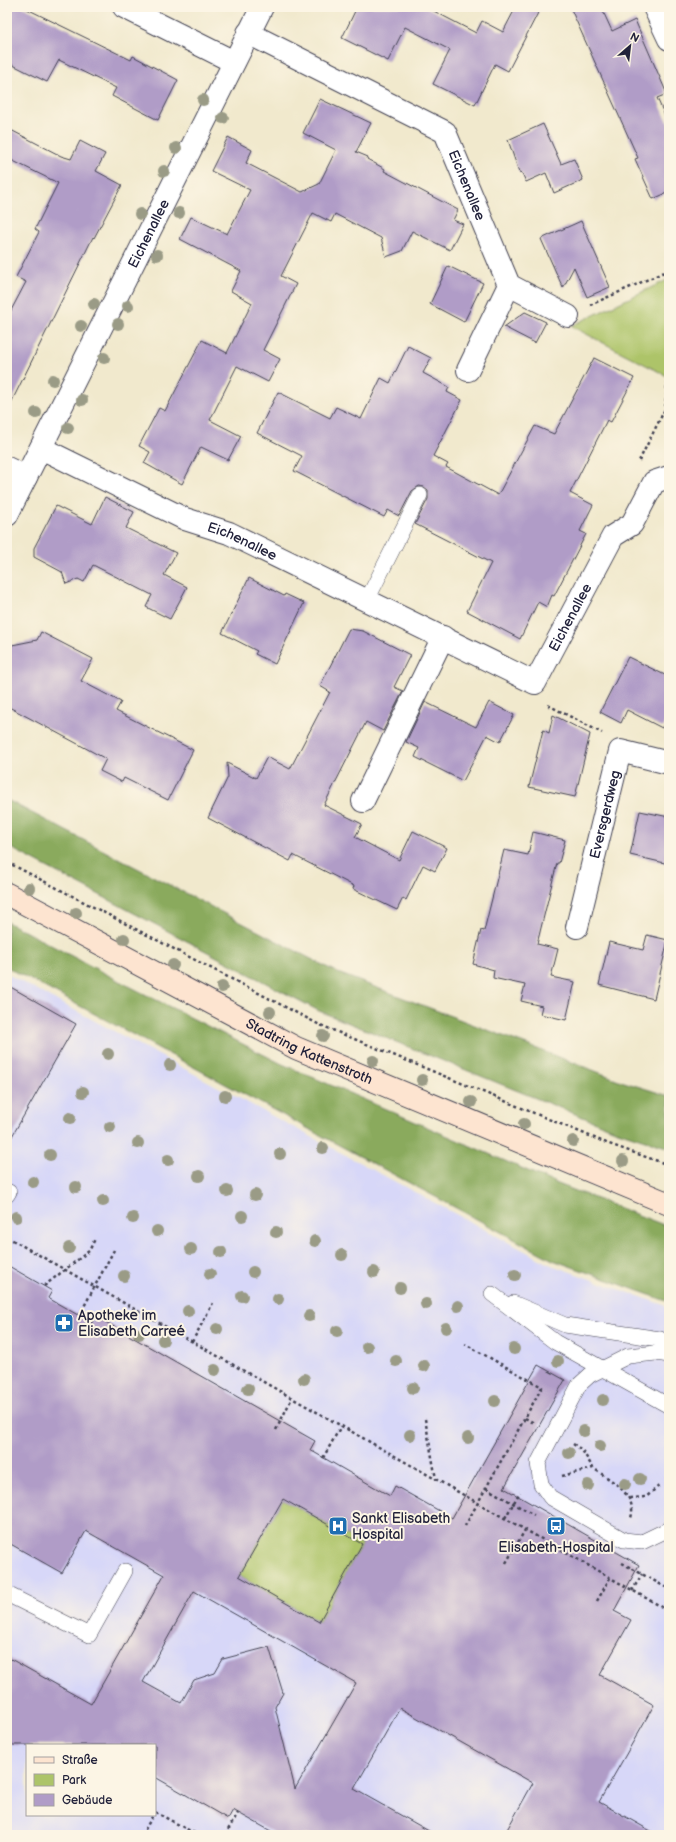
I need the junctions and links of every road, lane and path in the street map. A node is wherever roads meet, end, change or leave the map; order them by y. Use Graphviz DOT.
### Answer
graph roads {
  1 [pos="124,7"];
  2 [pos="262,7"];
  3 [pos="654,7"];
  4 [pos="248,33"];
  5 [pos="669,39"];
  6 [pos="234,62"];
  7 [pos="669,270"];
  8 [pos="509,286"];
  9 [pos="568,316"];
  10 [pos="669,360"];
  11 [pos="468,370"];
  12 [pos="41,448"];
  13 [pos="637,464"];
  14 [pos="16,473"];
  15 [pos="669,477"];
  16 [pos="420,495"];
  17 [pos="7,515"];
  18 [pos="367,600"];
  19 [pos="442,637"];
  20 [pos="535,683"];
  21 [pos="620,751"];
  22 [pos="669,763"];
  23 [pos="363,802"];
  24 [pos="7,862"];
  25 [pos="7,894"];
  26 [pos="577,927"];
  27 [pos="669,1165"];
  28 [pos="623,1186"];
  29 [pos="669,1195"];
  30 [pos="669,1204"];
  31 [pos="7,1237"];
  32 [pos="95,1239"];
  33 [pos="114,1250"];
  34 [pos="65,1270"];
  35 [pos="44,1286"];
  36 [pos="94,1286"];
  37 [pos="213,1303"];
  38 [pos="78,1316"];
  39 [pos="192,1342"];
  40 [pos="465,1344"];
  41 [pos="669,1344"];
  42 [pos="669,1355"];
  43 [pos="603,1369"];
  44 [pos="292,1398"];
  45 [pos="669,1406"];
  46 [pos="525,1418"];
  47 [pos="425,1419"];
  48 [pos="537,1424"];
  49 [pos="341,1426"];
  50 [pos="276,1430"];
  51 [pos="572,1444"];
  52 [pos="323,1458"];
  53 [pos="593,1468"];
  54 [pos="560,1476"];
  55 [pos="436,1480"];
  56 [pos="660,1484"];
  57 [pos="518,1496"];
  58 [pos="630,1498"];
  59 [pos="478,1503"];
  60 [pos="505,1518"];
  61 [pos="631,1520"];
  62 [pos="465,1526"];
  63 [pos="669,1529"];
  64 [pos="525,1530"];
  65 [pos="500,1542"];
  66 [pos="516,1546"];
  67 [pos="506,1563"];
  68 [pos="125,1571"];
  69 [pos="610,1578"];
  70 [pos="669,1590"];
  71 [pos="632,1591"];
  72 [pos="7,1594"];
  73 [pos="597,1601"];
  74 [pos="669,1612"];
  75 [pos="238,1812"];
  76 [pos="156,1813"];
  77 [pos="152,1816"];
  78 [pos="142,1835"];
  79 [pos="198,1835"];
  80 [pos="225,1835"];
  1 -- 6 [label="street"];
  2 -- 4 [label="street, Eichenallee"];
  3 -- 5 [label="street"];
  4 -- 6 [label="street, Eichenallee"];
  4 -- 8 [label="street, Eichenallee"];
  6 -- 12 [label="street, Eichenallee"];
  7 -- 9 [label="path"];
  8 -- 9 [label="street"];
  8 -- 11 [label="street"];
  10 -- 13 [label="path"];
  12 -- 14 [label="street, Eichenallee"];
  12 -- 18 [label="street, Eichenallee"];
  14 -- 17 [label="street, Eichenallee"];
  15 -- 20 [label="street, Eichenallee"];
  16 -- 18 [label="lane"];
  18 -- 19 [label="street, Eichenallee"];
  19 -- 20 [label="street, Eichenallee"];
  19 -- 23 [label="street"];
  20 -- 21 [label="path"];
  21 -- 22 [label="street, Eversgerdweg"];
  21 -- 26 [label="street, Eversgerdweg"];
  24 -- 27 [label="path"];
  25 -- 28 [label="main road, Stadtring Kattenstroth"];
  28 -- 29 [label="main road, Stadtring Kattenstroth"];
  28 -- 30 [label="main road, Stadtring Kattenstroth"];
  31 -- 34 [label="path"];
  32 -- 34 [label="path"];
  33 -- 36 [label="path"];
  34 -- 35 [label="path"];
  34 -- 36 [label="path"];
  36 -- 38 [label="path"];
  36 -- 39 [label="path"];
  37 -- 39 [label="path"];
  39 -- 44 [label="path"];
  40 -- 46 [label="path"];
  41 -- 43 [label="lane"];
  42 -- 43 [label="lane"];
  43 -- 45 [label="lane"];
  43 -- 63 [label="lane"];
  44 -- 49 [label="path"];
  44 -- 50 [label="path"];
  46 -- 48 [label="path"];
  46 -- 59 [label="path"];
  47 -- 55 [label="path"];
  49 -- 52 [label="path"];
  49 -- 55 [label="path"];
  51 -- 53 [label="path"];
  53 -- 54 [label="path"];
  53 -- 58 [label="path"];
  55 -- 59 [label="path"];
  56 -- 58 [label="path"];
  57 -- 60 [label="path"];
  58 -- 61 [label="path"];
  59 -- 60 [label="path"];
  59 -- 62 [label="path"];
  60 -- 64 [label="path"];
  64 -- 66 [label="path"];
  64 -- 69 [label="path"];
  65 -- 66 [label="path"];
  66 -- 67 [label="path"];
  68 -- 72 [label="lane"];
  69 -- 71 [label="path"];
  69 -- 73 [label="path"];
  70 -- 71 [label="path"];
  71 -- 74 [label="path"];
  75 -- 80 [label="path"];
  76 -- 79 [label="path"];
  77 -- 78 [label="path"];
}
